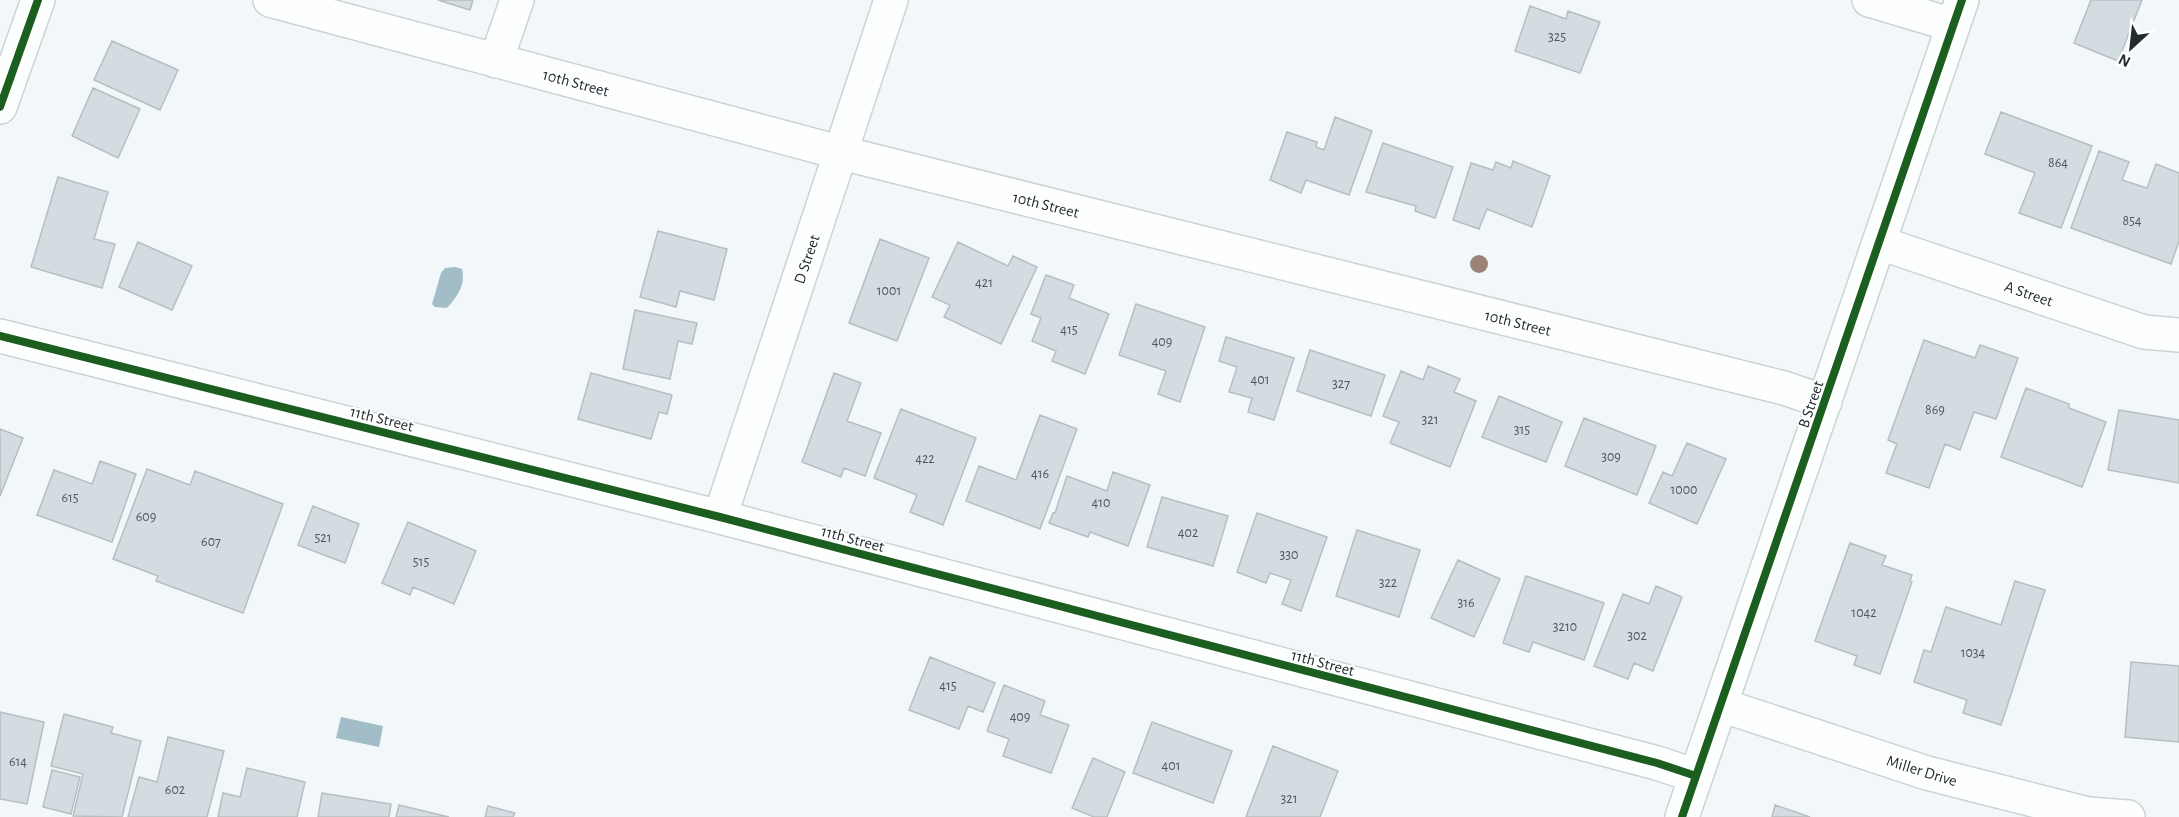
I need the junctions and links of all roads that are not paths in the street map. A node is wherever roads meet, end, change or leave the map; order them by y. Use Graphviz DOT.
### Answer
graph roads {
  1 [pos="38,0"];
  2 [pos="270,0"];
  3 [pos="517,0"];
  4 [pos="891,0"];
  5 [pos="1869,0"];
  6 [pos="1958,13"];
  7 [pos="496,61"];
  8 [pos="0,107"];
  9 [pos="842,153"];
  10 [pos="1880,243"];
  11 [pos="2179,335"];
  12 [pos="0,336"];
  13 [pos="1825,402"];
  14 [pos="720,517"];
  15 [pos="1721,705"];
  16 [pos="1696,776"];
  17 [pos="1682,817"];
  18 [pos="2128,817"];
  1 -- 8 [label="street"];
  2 -- 7 [label="street, 10th Street"];
  3 -- 7 [label="street"];
  4 -- 9 [label="street, D Street"];
  5 -- 6 [label="street"];
  6 -- 10 [label="street, B Street"];
  7 -- 9 [label="street, 10th Street"];
  9 -- 13 [label="street, 10th Street"];
  9 -- 14 [label="street, D Street"];
  10 -- 11 [label="street, A Street"];
  10 -- 13 [label="street, B Street"];
  12 -- 14 [label="street, 11th Street"];
  13 -- 15 [label="street, B Street"];
  14 -- 16 [label="street, 11th Street"];
  15 -- 16 [label="street, B Street"];
  15 -- 18 [label="street, Miller Drive"];
  16 -- 17 [label="street, B Street"];
}
